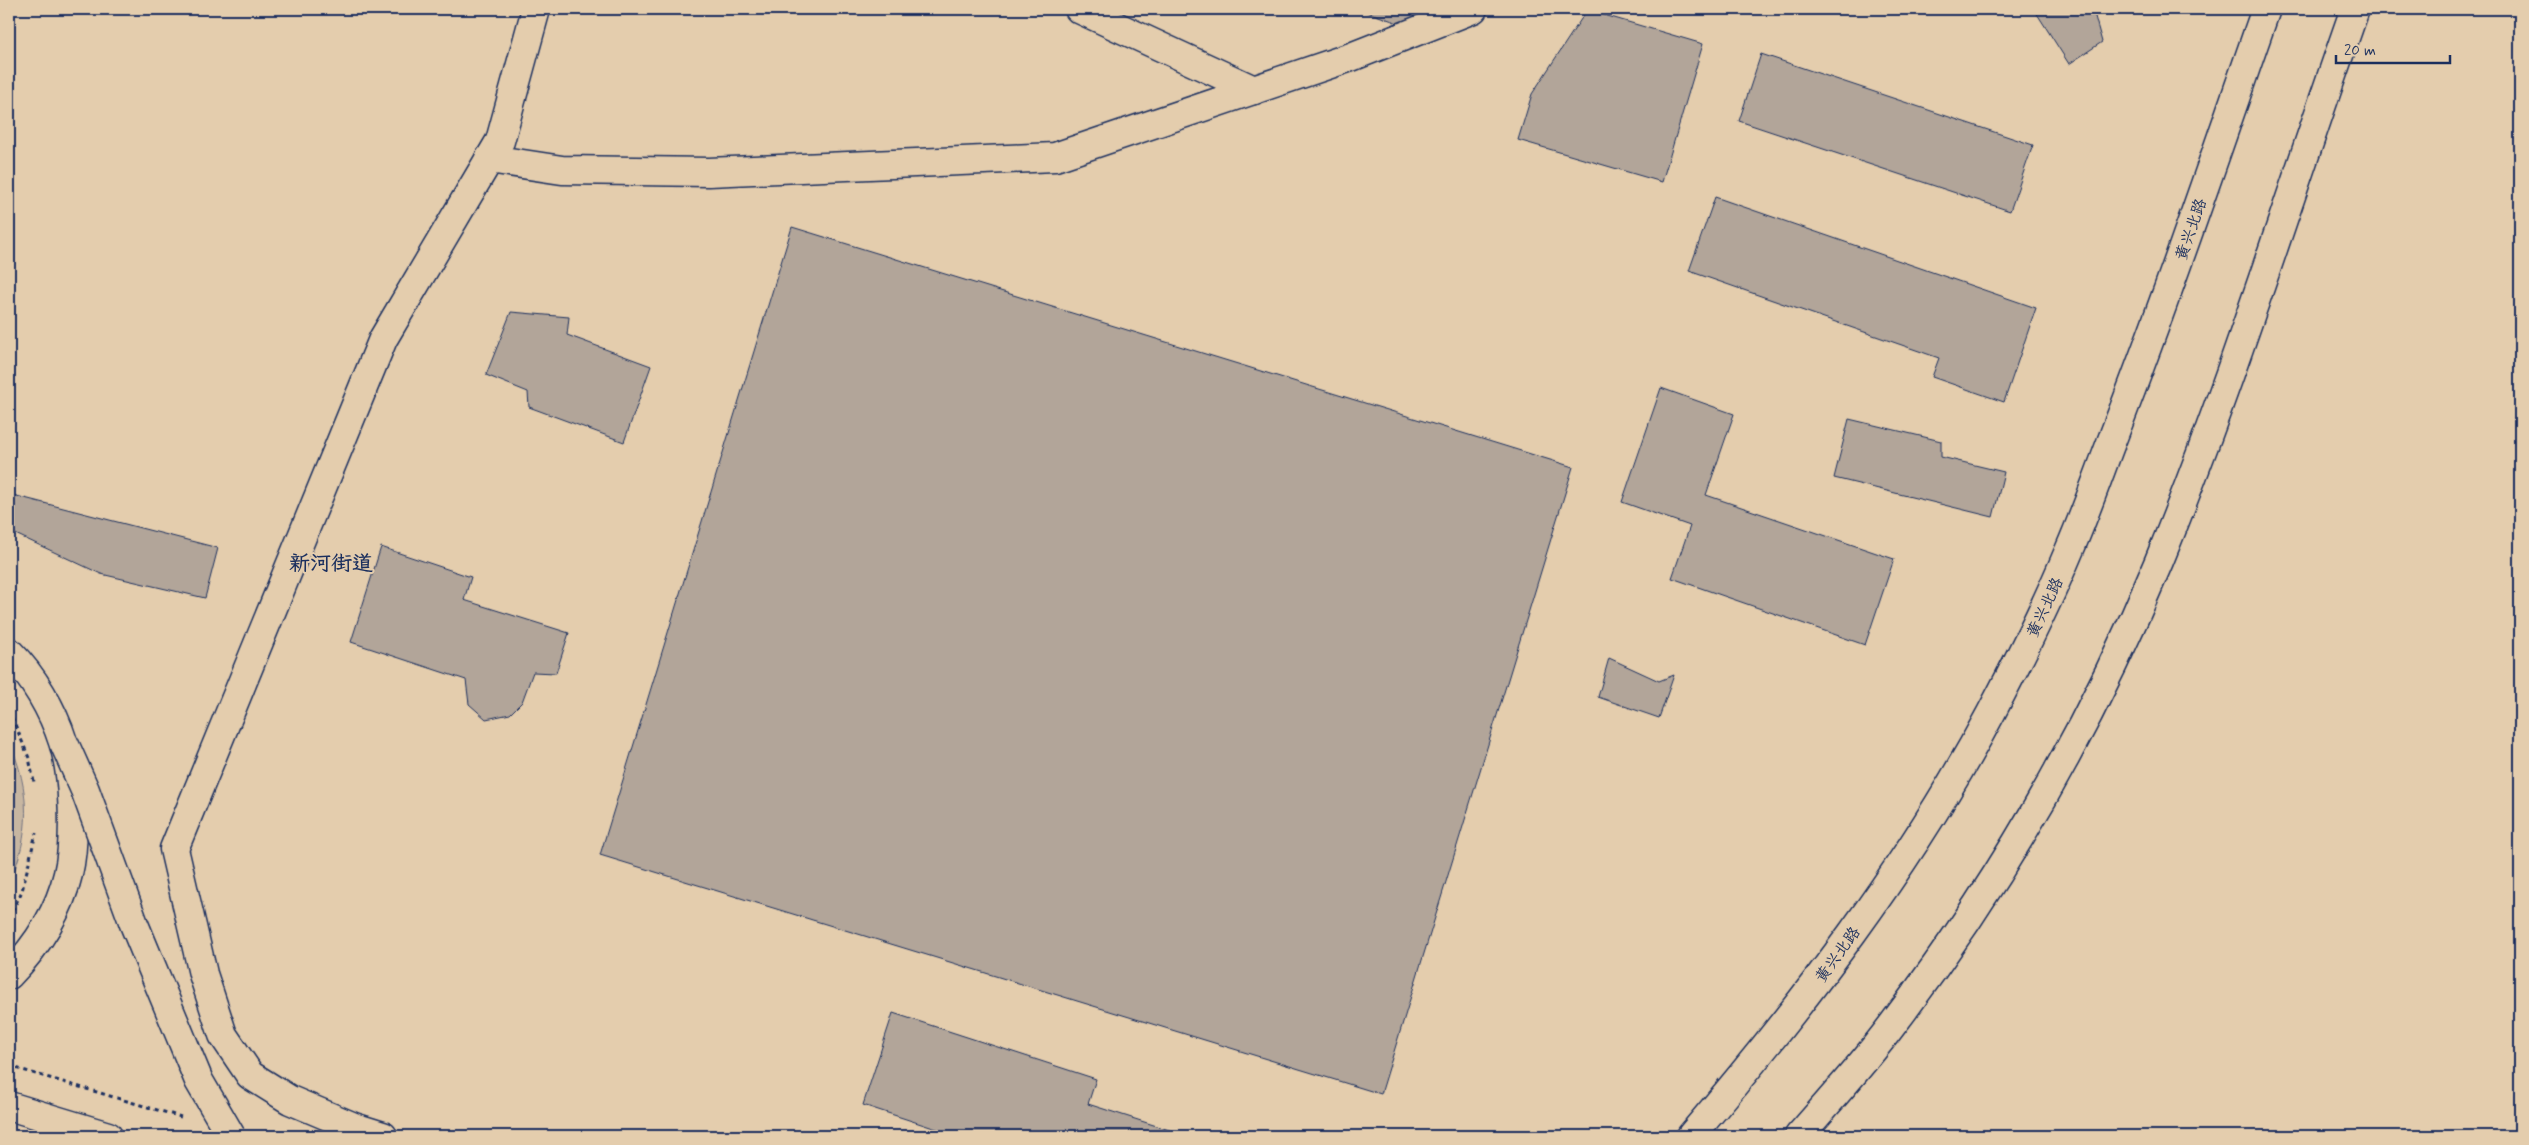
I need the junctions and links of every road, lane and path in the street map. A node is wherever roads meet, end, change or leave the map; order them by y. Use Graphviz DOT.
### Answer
graph roads {
  1 [pos="536,9"];
  2 [pos="1079,9"];
  3 [pos="1473,9"];
  4 [pos="2266,9"];
  5 [pos="2355,9"];
  6 [pos="1254,90"];
  7 [pos="489,158"];
  8 [pos="9,652"];
  9 [pos="9,710"];
  10 [pos="64,743"];
  11 [pos="35,785"];
  12 [pos="37,830"];
  13 [pos="9,918"];
  14 [pos="9,975"];
  15 [pos="9,1066"];
  16 [pos="9,1106"];
  17 [pos="188,1120"];
  18 [pos="108,1136"];
  19 [pos="231,1136"];
  20 [pos="383,1136"];
  21 [pos="1691,1136"];
  22 [pos="1799,1136"];
  1 -- 7 [label="main road"];
  2 -- 6 [label="main road"];
  3 -- 6 [label="main road"];
  4 -- 21 [label="main road, 黄兴北路"];
  5 -- 22 [label="main road"];
  6 -- 7 [label="main road"];
  7 -- 20 [label="main road"];
  8 -- 10 [label="main road"];
  9 -- 11 [label="path"];
  10 -- 14 [label="main road"];
  10 -- 19 [label="main road, bridge"];
  12 -- 13 [label="path"];
  15 -- 17 [label="path"];
  16 -- 18 [label="main road"];
}
